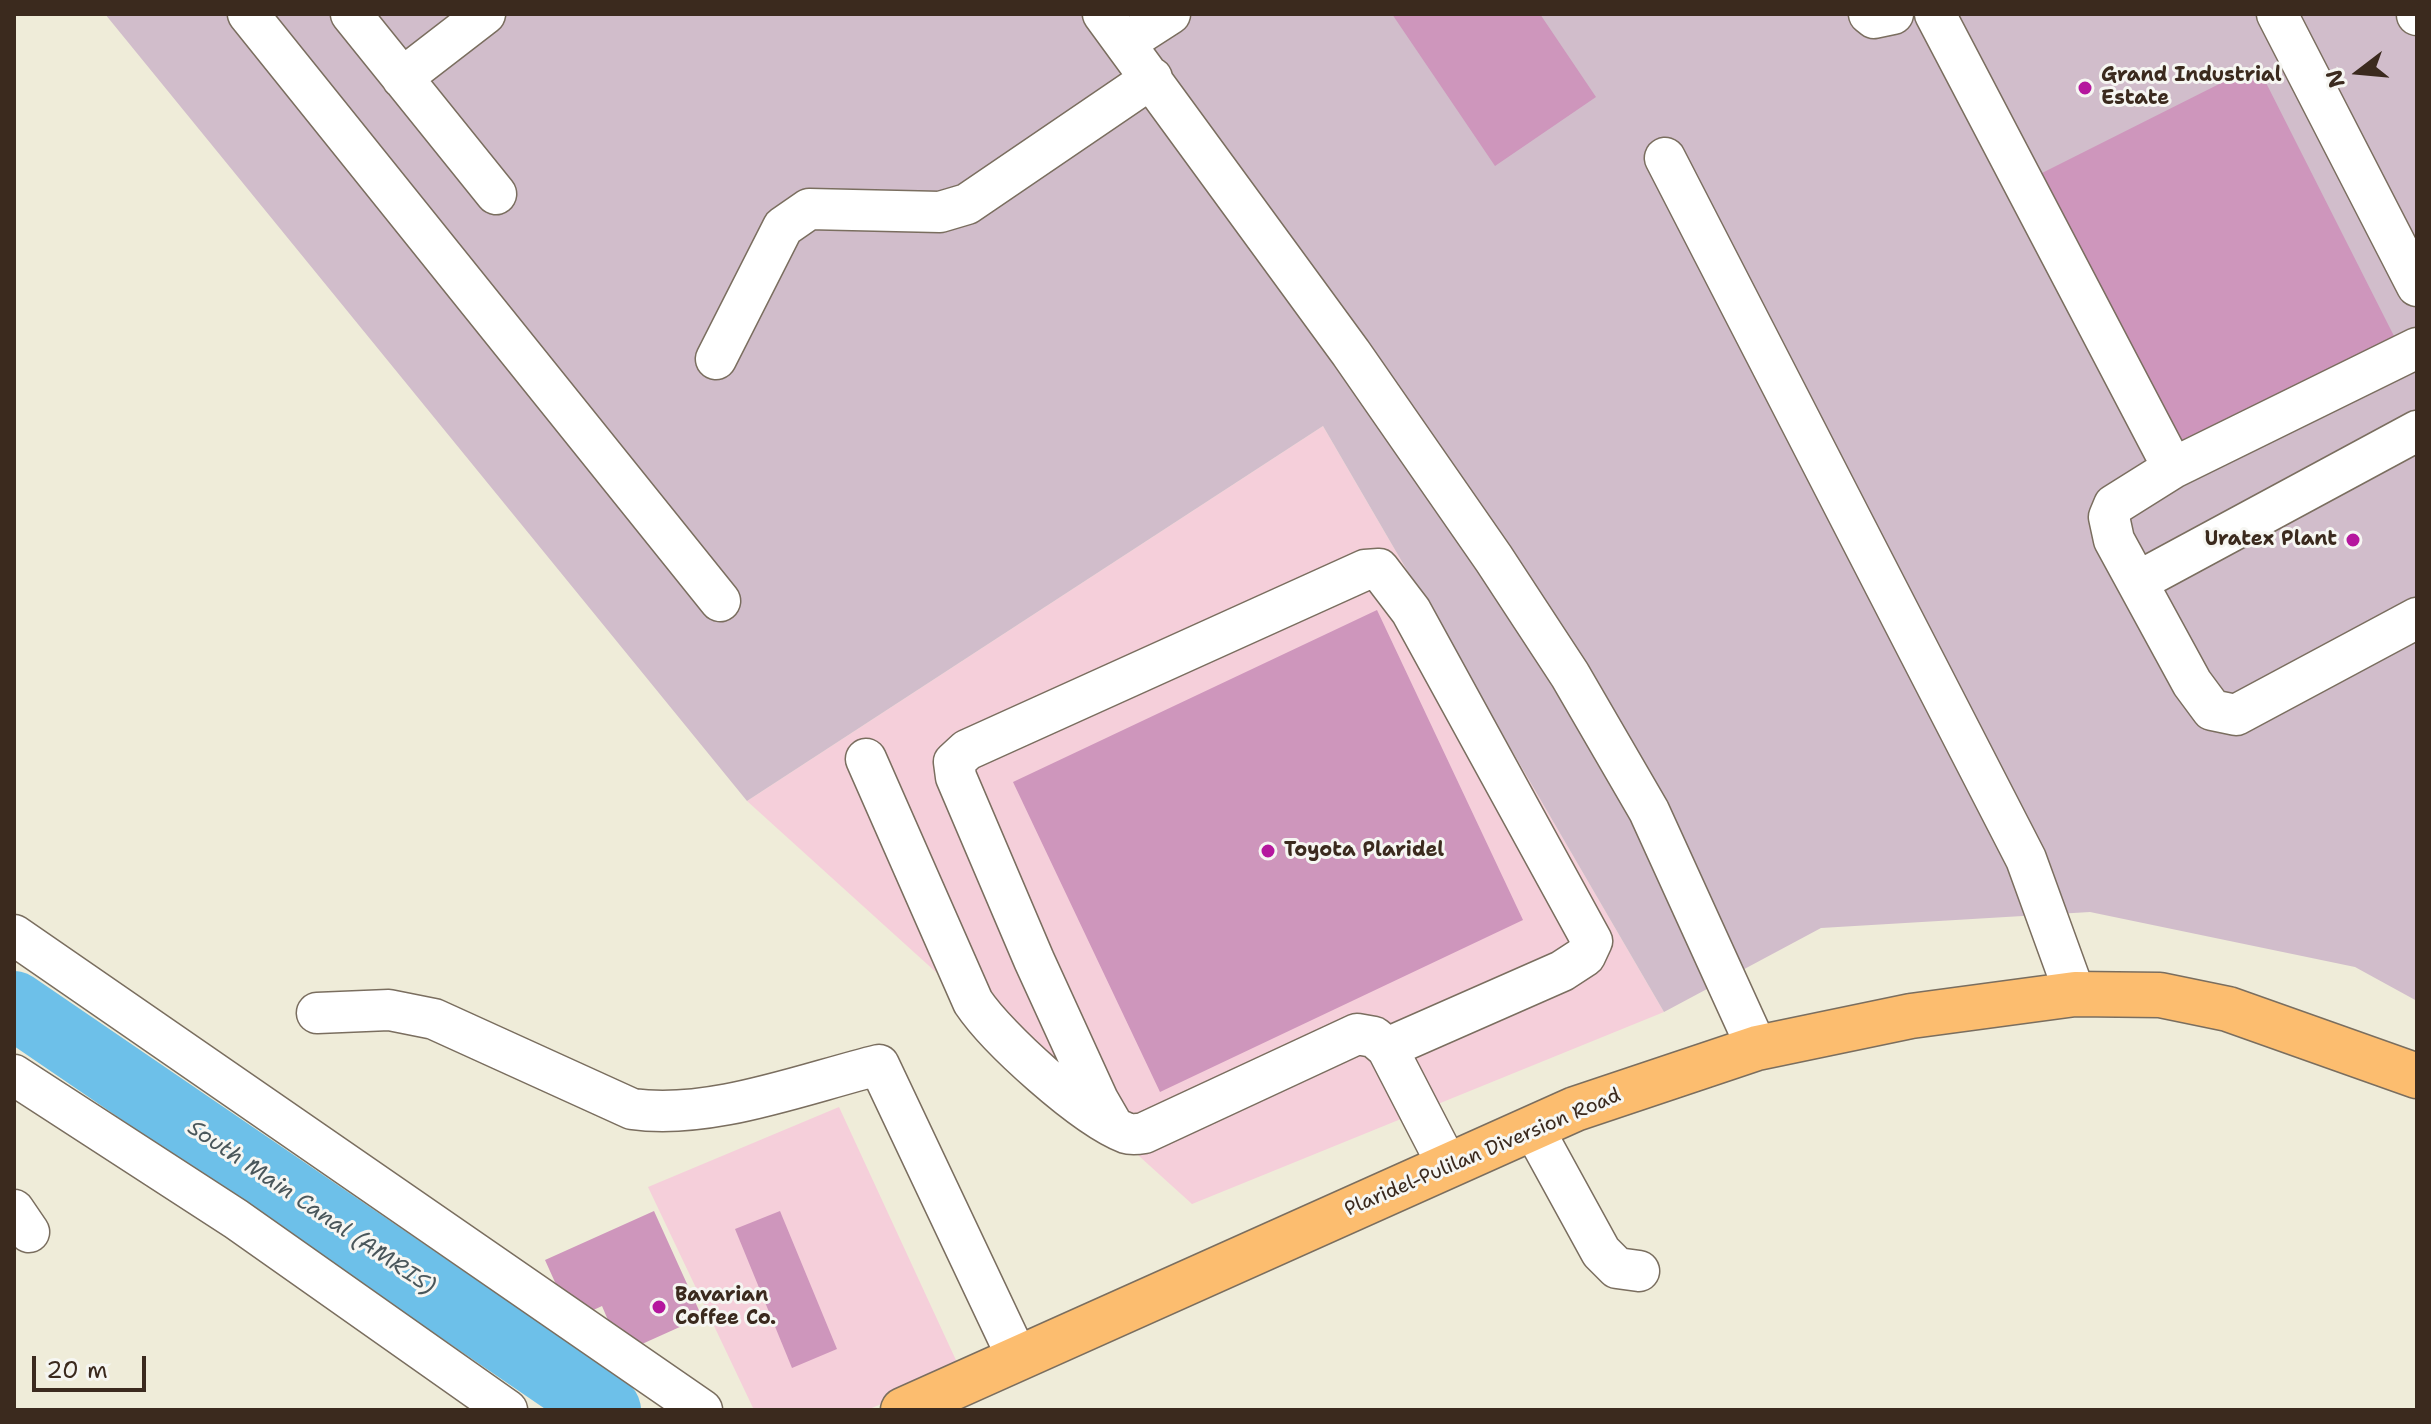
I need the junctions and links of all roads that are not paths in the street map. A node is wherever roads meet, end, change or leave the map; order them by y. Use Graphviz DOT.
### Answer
graph roads {
  1 [pos="248,14"];
  2 [pos="351,14"];
  3 [pos="485,14"];
  4 [pos="1170,14"];
  5 [pos="1869,14"];
  6 [pos="1893,14"];
  7 [pos="1935,14"];
  8 [pos="2277,14"];
  9 [pos="1114,28"];
  10 [pos="402,78"];
  11 [pos="1152,78"];
  12 [pos="1665,158"];
  13 [pos="496,194"];
  14 [pos="2417,286"];
  15 [pos="2417,348"];
  16 [pos="716,359"];
  17 [pos="2417,431"];
  18 [pos="2173,468"];
  19 [pos="2139,581"];
  20 [pos="720,601"];
  21 [pos="2417,618"];
  22 [pos="866,759"];
  23 [pos="14,935"];
  24 [pos="2075,994"];
  25 [pos="317,1013"];
  26 [pos="1387,1048"];
  27 [pos="1757,1048"];
  28 [pos="14,1075"];
  29 [pos="2417,1076"];
  30 [pos="1113,1126"];
  31 [pos="1533,1128"];
  32 [pos="1448,1166"];
  33 [pos="1639,1271"];
  34 [pos="1018,1359"];
  35 [pos="507,1410"];
  36 [pos="702,1410"];
  37 [pos="903,1410"];
  1 -- 20 [label="street"];
  2 -- 10 [label="street"];
  3 -- 10 [label="street"];
  4 -- 9 [label="street"];
  5 -- 6 [label="street"];
  7 -- 18 [label="street"];
  8 -- 14 [label="street"];
  9 -- 11 [label="street"];
  10 -- 13 [label="street"];
  11 -- 16 [label="street"];
  11 -- 27 [label="street"];
  12 -- 24 [label="street"];
  15 -- 18 [label="street"];
  17 -- 19 [label="street"];
  18 -- 19 [label="street"];
  19 -- 21 [label="street"];
  22 -- 30 [label="street"];
  23 -- 36 [label="street"];
  24 -- 27 [label="highway, Plaridel-Pulilan Diversion Road"];
  24 -- 29 [label="highway, Plaridel-Pulilan Diversion Road"];
  25 -- 34 [label="street"];
  26 -- 30 [label="street"];
  26 -- 30 [label="street"];
  26 -- 32 [label="street"];
  27 -- 31 [label="highway, Plaridel-Pulilan Diversion Road"];
  28 -- 35 [label="street"];
  31 -- 32 [label="highway, Plaridel-Pulilan Diversion Road"];
  31 -- 33 [label="street"];
  32 -- 34 [label="highway, Plaridel-Pulilan Diversion Road"];
  34 -- 37 [label="highway, Plaridel-Pulilan Diversion Road"];
}
